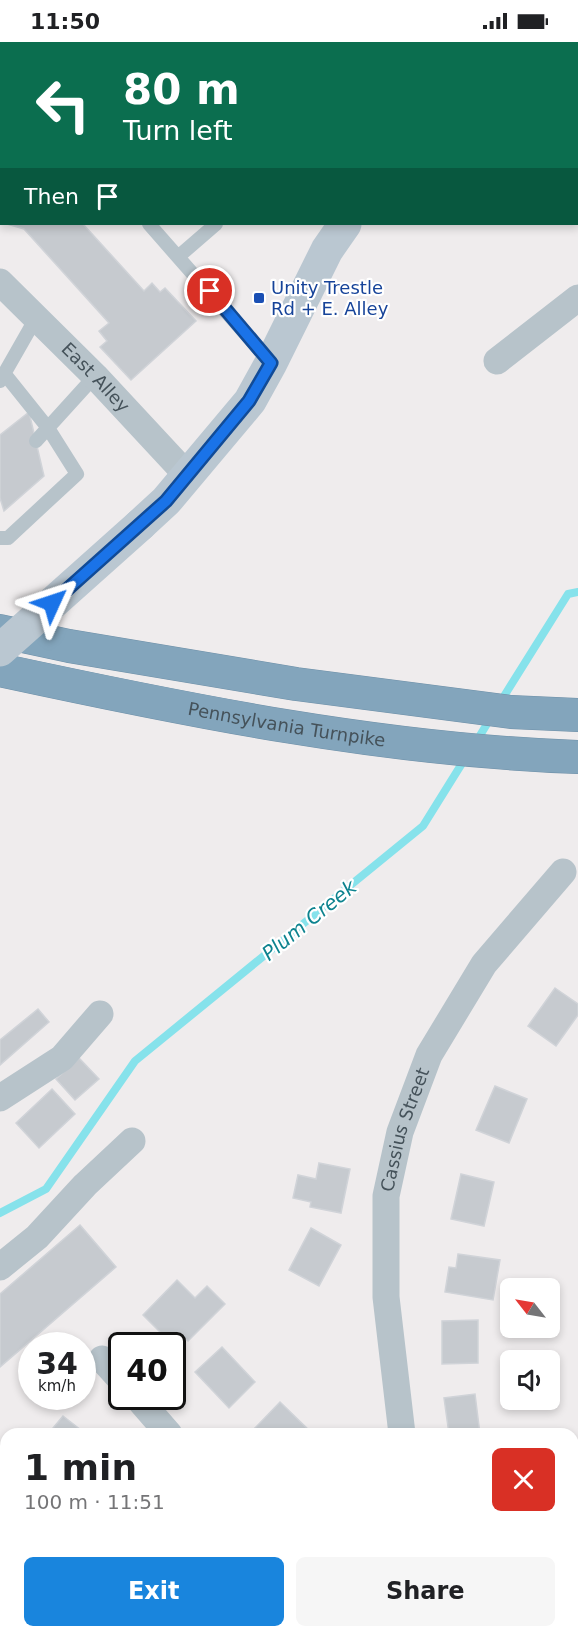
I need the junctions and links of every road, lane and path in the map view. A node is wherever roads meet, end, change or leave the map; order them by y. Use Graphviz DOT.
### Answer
graph roads {
  1 [pos="150,225"];
  2 [pos="215,225"];
  3 [pos="344,225"];
  4 [pos="179,256"];
  5 [pos="3,292"];
  6 [pos="578,298"];
  7 [pos="36,318"];
  8 [pos="497,360"];
  9 [pos="271,363"];
  10 [pos="95,376"];
  11 [pos="2,377"];
  12 [pos="48,428"];
  13 [pos="36,441"];
  14 [pos="187,475"];
  15 [pos="0,538"];
  16 [pos="0,631"];
  17 [pos="0,650"];
  18 [pos="0,670"];
  19 [pos="578,715"];
  20 [pos="578,757"];
  21 [pos="563,872"];
  22 [pos="100,1014"];
  23 [pos="0,1098"];
  24 [pos="132,1140"];
  25 [pos="0,1267"];
  26 [pos="102,1359"];
  27 [pos="108,1366"];
  28 [pos="148,1410"];
  29 [pos="164,1428"];
  30 [pos="401,1428"];
  1 -- 4 [label="lane"];
  2 -- 4 [label="lane"];
  3 -- 9 [label="street"];
  4 -- 9 [label="lane"];
  5 -- 7 [label="street, East Alley"];
  6 -- 8 [label="street"];
  7 -- 10 [label="street, East Alley"];
  7 -- 11 [label="lane"];
  9 -- 14 [label="street"];
  10 -- 12 [label="lane"];
  10 -- 14 [label="street, East Alley"];
  11 -- 12 [label="lane"];
  12 -- 13 [label="lane"];
  12 -- 15 [label="lane"];
  14 -- 17 [label="street, bridge"];
  16 -- 19 [label="highway"];
  18 -- 20 [label="highway, Pennsylvania Turnpike"];
  21 -- 30 [label="street, Cassius Street"];
  22 -- 23 [label="street"];
  24 -- 25 [label="street"];
  26 -- 27 [label="street"];
  28 -- 29 [label="street"];
}
